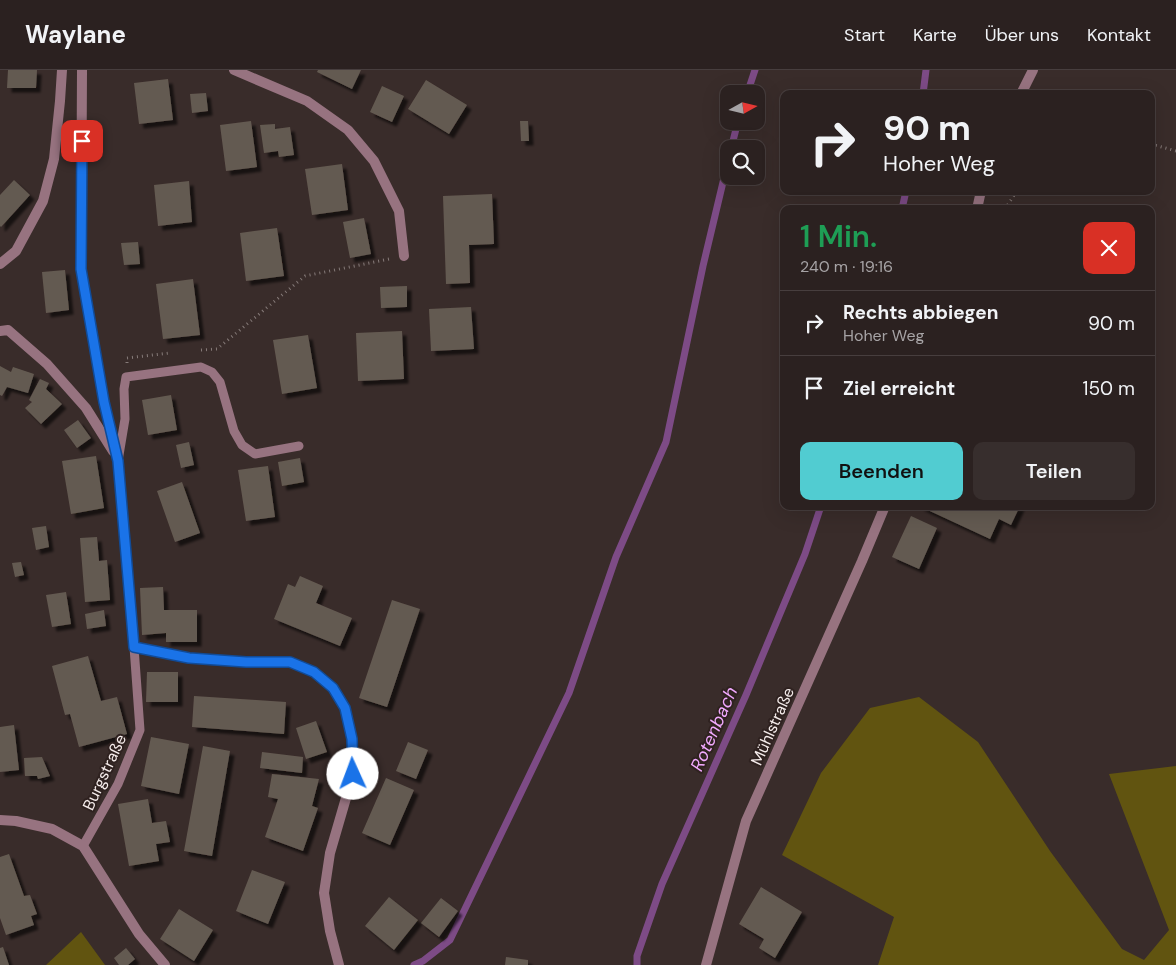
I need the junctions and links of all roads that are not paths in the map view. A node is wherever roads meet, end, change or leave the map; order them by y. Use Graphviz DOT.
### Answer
graph roads {
  1 [pos="62,70"];
  2 [pos="82,70"];
  3 [pos="234,70"];
  4 [pos="1033,70"];
  5 [pos="1023,90"];
  6 [pos="404,256"];
  7 [pos="0,264"];
  8 [pos="0,322"];
  9 [pos="4,331"];
  10 [pos="299,446"];
  11 [pos="118,461"];
  12 [pos="883,510"];
  13 [pos="134,647"];
  14 [pos="0,820"];
  15 [pos="83,846"];
  16 [pos="165,965"];
  17 [pos="339,965"];
  18 [pos="706,965"];
  1 -- 7 [label="street"];
  2 -- 11 [label="street"];
  3 -- 6 [label="street"];
  4 -- 5 [label="street"];
  8 -- 9 [label="street"];
  9 -- 11 [label="street"];
  10 -- 11 [label="lane"];
  11 -- 13 [label="street"];
  12 -- 18 [label="street, Mühlstraße"];
  13 -- 15 [label="lane, Burgstraße"];
  13 -- 17 [label="street"];
  14 -- 15 [label="street"];
  15 -- 16 [label="street"];
}
